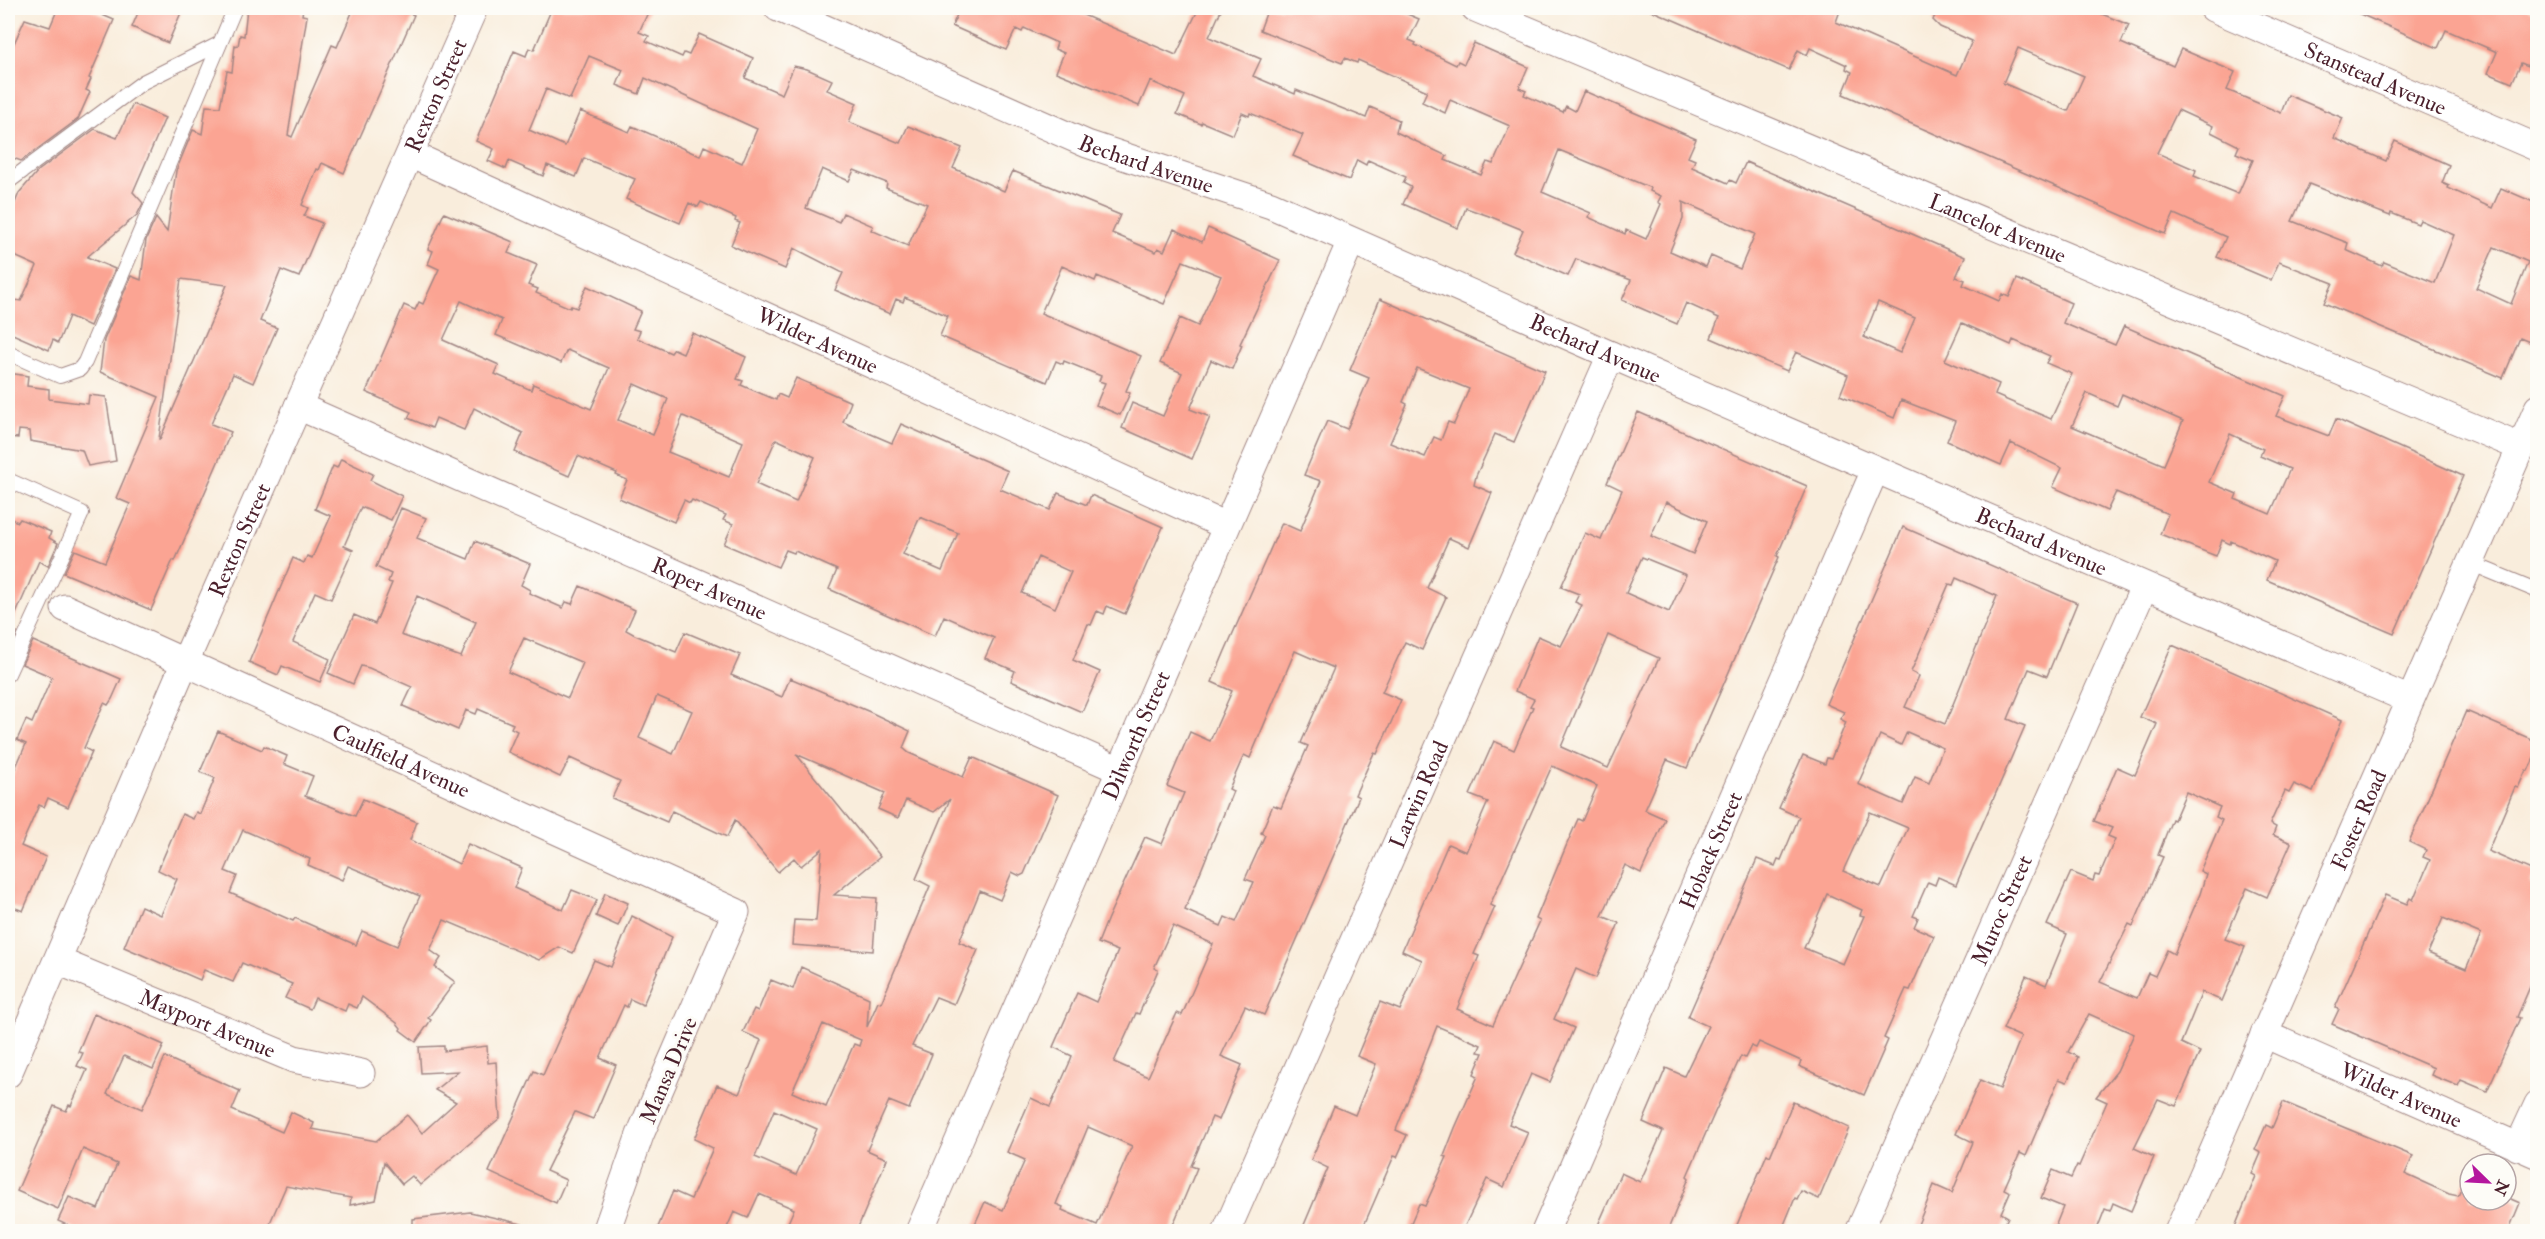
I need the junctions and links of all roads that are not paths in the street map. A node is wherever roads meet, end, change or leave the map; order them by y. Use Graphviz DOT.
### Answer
graph roads {
  1 [pos="235,8"];
  2 [pos="474,8"];
  3 [pos="778,8"];
  4 [pos="1475,8"];
  5 [pos="2213,8"];
  6 [pos="219,44"];
  7 [pos="2538,148"];
  8 [pos="410,154"];
  9 [pos="8,183"];
  10 [pos="1352,241"];
  11 [pos="8,353"];
  12 [pos="1611,355"];
  13 [pos="298,406"];
  14 [pos="2538,408"];
  15 [pos="2520,447"];
  16 [pos="1875,470"];
  17 [pos="8,480"];
  18 [pos="1226,526"];
  19 [pos="2470,563"];
  20 [pos="2144,587"];
  21 [pos="2538,591"];
  22 [pos="65,608"];
  23 [pos="185,662"];
  24 [pos="8,674"];
  25 [pos="2410,700"];
  26 [pos="1120,770"];
  27 [pos="736,912"];
  28 [pos="58,961"];
  29 [pos="2264,1034"];
  30 [pos="361,1073"];
  31 [pos="8,1074"];
  32 [pos="2538,1104"];
  33 [pos="2528,1151"];
  34 [pos="606,1232"];
  35 [pos="919,1232"];
  36 [pos="1226,1232"];
  37 [pos="1545,1232"];
  38 [pos="1859,1232"];
  39 [pos="2178,1232"];
  1 -- 6 [label="lane"];
  2 -- 8 [label="street, Rexton Street"];
  3 -- 10 [label="street, Bechard Avenue"];
  4 -- 15 [label="street, Lancelot Avenue"];
  5 -- 7 [label="street, Stanstead Avenue"];
  6 -- 9 [label="lane"];
  6 -- 11 [label="lane"];
  8 -- 13 [label="street, Rexton Street"];
  8 -- 18 [label="street, Wilder Avenue"];
  10 -- 12 [label="street, Bechard Avenue"];
  10 -- 18 [label="street, Dilworth Street"];
  12 -- 16 [label="street, Bechard Avenue"];
  12 -- 36 [label="street, Larwin Road"];
  13 -- 23 [label="street, Rexton Street"];
  13 -- 26 [label="street, Roper Avenue"];
  14 -- 15 [label="street, Foster Road"];
  15 -- 19 [label="street, Foster Road"];
  16 -- 20 [label="street, Bechard Avenue"];
  16 -- 37 [label="street, Hoback Street"];
  17 -- 24 [label="lane"];
  18 -- 26 [label="street, Dilworth Street"];
  19 -- 21 [label="lane"];
  19 -- 25 [label="street, Foster Road"];
  20 -- 25 [label="street, Bechard Avenue"];
  20 -- 38 [label="street, Muroc Street"];
  22 -- 23 [label="street, Caulfield Avenue"];
  23 -- 27 [label="street, Caulfield Avenue"];
  23 -- 28 [label="street, Rexton Street"];
  25 -- 29 [label="street, Foster Road"];
  26 -- 35 [label="street, Dilworth Street"];
  27 -- 34 [label="street, Mansa Drive"];
  28 -- 30 [label="street, Mayport Avenue"];
  28 -- 31 [label="street, Rexton Street"];
  29 -- 33 [label="street, Wilder Avenue"];
  29 -- 39 [label="street, Foster Road"];
  32 -- 33 [label="street"];
}
